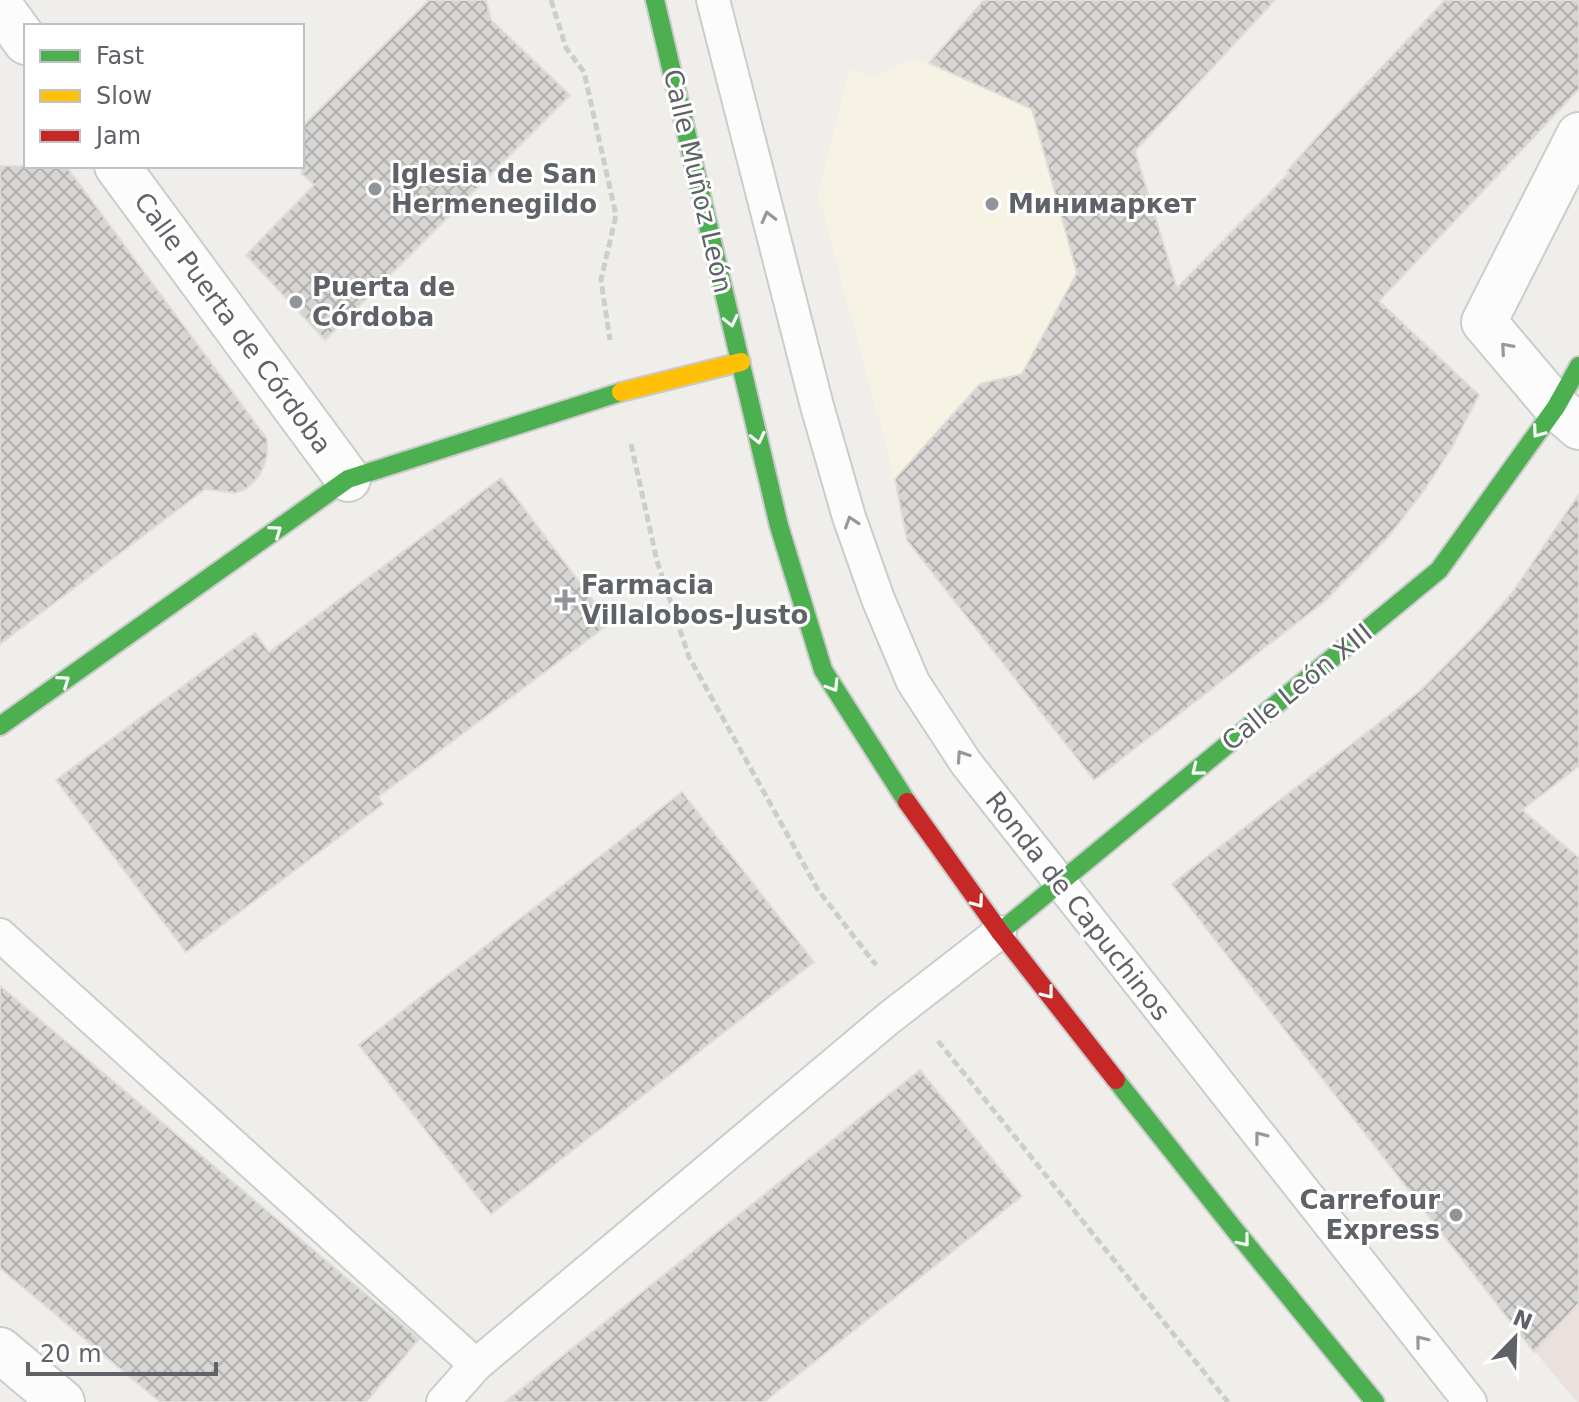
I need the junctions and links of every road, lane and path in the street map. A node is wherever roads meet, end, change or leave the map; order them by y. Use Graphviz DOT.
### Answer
graph roads {
  1 [pos="551,0"];
  2 [pos="655,0"];
  3 [pos="713,0"];
  4 [pos="0,6"];
  5 [pos="24,39"];
  6 [pos="1579,135"];
  7 [pos="118,168"];
  8 [pos="612,352"];
  9 [pos="741,362"];
  10 [pos="1579,366"];
  11 [pos="1568,417"];
  12 [pos="630,440"];
  13 [pos="348,479"];
  14 [pos="0,726"];
  15 [pos="1060,882"];
  16 [pos="1000,932"];
  17 [pos="0,935"];
  18 [pos="877,965"];
  19 [pos="932,1033"];
  20 [pos="0,1350"];
  21 [pos="476,1365"];
  22 [pos="62,1402"];
  23 [pos="443,1402"];
  24 [pos="1228,1402"];
  25 [pos="1375,1402"];
  26 [pos="1470,1402"];
  1 -- 8 [label="path"];
  2 -- 9 [label="street, Calle Muñoz León, one-way"];
  15 -- 3 [label="lane, Ronda de Capuchinos, one-way"];
  4 -- 5 [label="street"];
  11 -- 6 [label="street, one-way"];
  7 -- 13 [label="street, Calle Puerta de Córdoba"];
  9 -- 13 [label="street"];
  9 -- 16 [label="street, one-way"];
  10 -- 11 [label="street, Calle León XIII"];
  11 -- 15 [label="street, Calle León XIII, one-way"];
  12 -- 18 [label="path"];
  14 -- 13 [label="street, one-way"];
  15 -- 16 [label="street, Calle León XIII"];
  26 -- 15 [label="lane, Ronda de Capuchinos, one-way"];
  16 -- 21 [label="lane"];
  16 -- 25 [label="street, one-way"];
  17 -- 21 [label="lane"];
  19 -- 24 [label="path"];
  20 -- 22 [label="street"];
  21 -- 23 [label="lane"];
}
